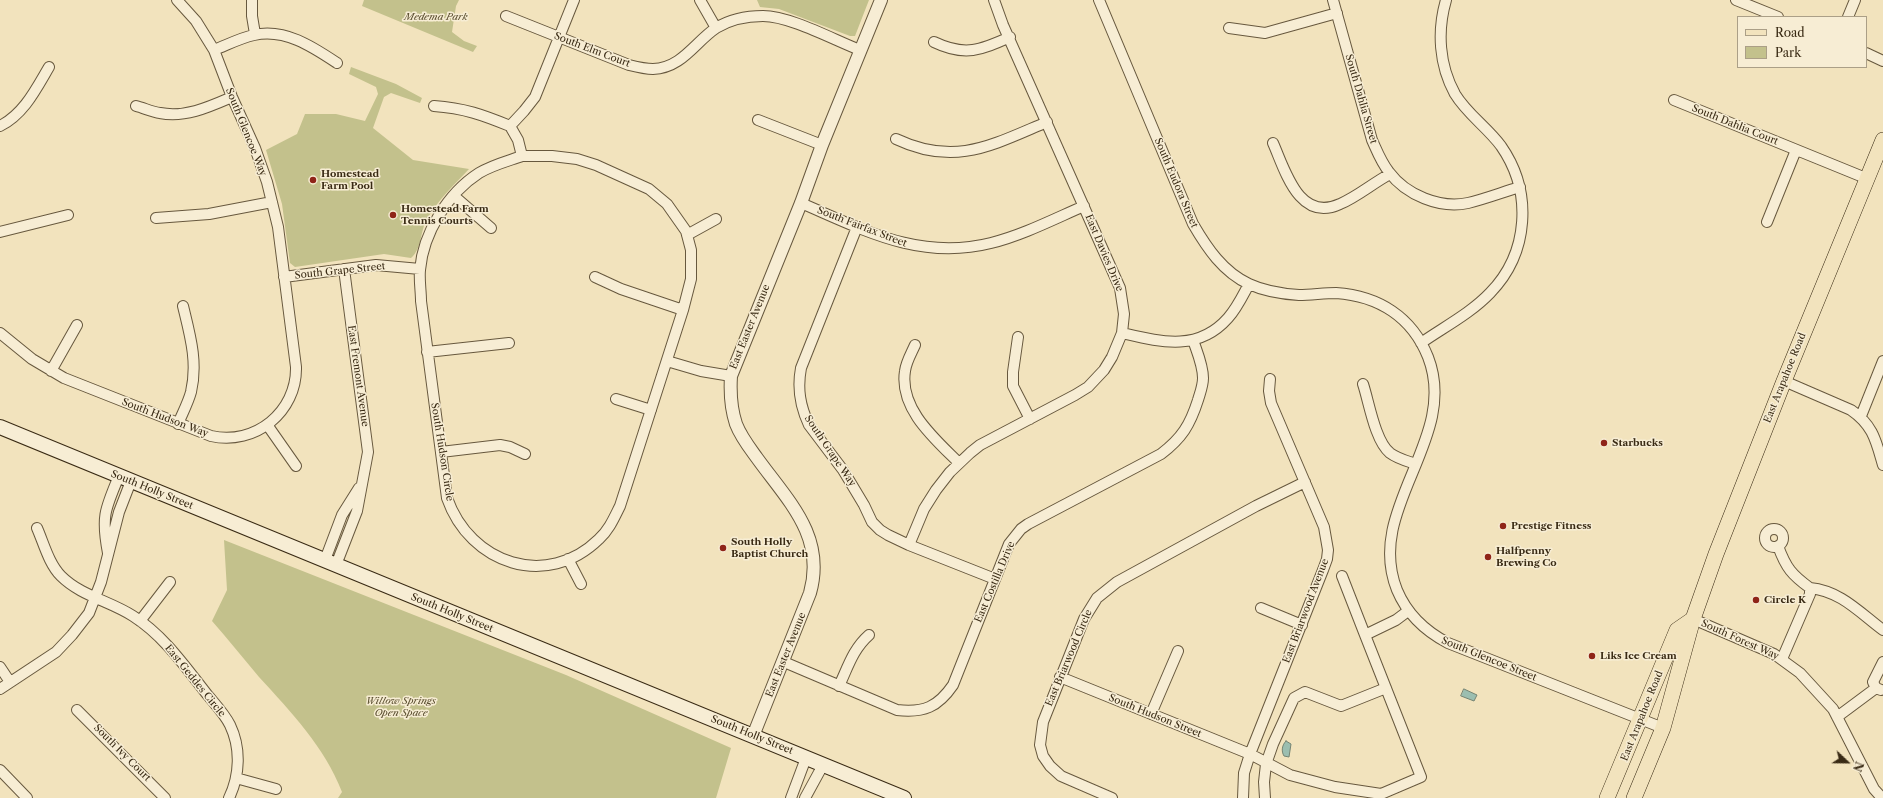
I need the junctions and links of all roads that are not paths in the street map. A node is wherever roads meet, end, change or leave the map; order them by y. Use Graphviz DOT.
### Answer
graph roads {
  1 [pos="177,0"];
  2 [pos="252,0"];
  3 [pos="574,0"];
  4 [pos="700,0"];
  5 [pos="881,0"];
  6 [pos="994,0"];
  7 [pos="1099,0"];
  8 [pos="1333,0"];
  9 [pos="1446,0"];
  10 [pos="1736,0"];
  11 [pos="1855,0"];
  12 [pos="1337,13"];
  13 [pos="506,16"];
  14 [pos="1776,16"];
  15 [pos="1848,16"];
  16 [pos="716,28"];
  17 [pos="1229,28"];
  18 [pos="255,34"];
  19 [pos="1010,37"];
  20 [pos="558,38"];
  21 [pos="934,42"];
  22 [pos="214,50"];
  23 [pos="860,50"];
  24 [pos="1867,53"];
  25 [pos="1883,61"];
  26 [pos="337,64"];
  27 [pos="50,67"];
  28 [pos="232,97"];
  29 [pos="1674,100"];
  30 [pos="136,106"];
  31 [pos="434,106"];
  32 [pos="758,120"];
  33 [pos="1047,122"];
  34 [pos="0,126"];
  35 [pos="510,126"];
  36 [pos="896,139"];
  37 [pos="1883,140"];
  38 [pos="1273,143"];
  39 [pos="822,145"];
  40 [pos="1796,150"];
  41 [pos="522,156"];
  42 [pos="1390,174"];
  43 [pos="1868,179"];
  44 [pos="1520,187"];
  45 [pos="454,196"];
  46 [pos="272,202"];
  47 [pos="801,203"];
  48 [pos="1084,206"];
  49 [pos="68,215"];
  50 [pos="156,218"];
  51 [pos="716,219"];
  52 [pos="1768,222"];
  53 [pos="857,227"];
  54 [pos="491,228"];
  55 [pos="0,232"];
  56 [pos="687,235"];
  57 [pos="344,269"];
  58 [pos="420,269"];
  59 [pos="284,277"];
  60 [pos="595,277"];
  61 [pos="1249,284"];
  62 [pos="183,306"];
  63 [pos="683,310"];
  64 [pos="77,325"];
  65 [pos="0,333"];
  66 [pos="1122,333"];
  67 [pos="1018,337"];
  68 [pos="1193,340"];
  69 [pos="509,343"];
  70 [pos="1421,343"];
  71 [pos="915,346"];
  72 [pos="427,352"];
  73 [pos="667,361"];
  74 [pos="1883,361"];
  75 [pos="51,371"];
  76 [pos="731,376"];
  77 [pos="1270,379"];
  78 [pos="1784,381"];
  79 [pos="1363,384"];
  80 [pos="616,399"];
  81 [pos="651,410"];
  82 [pos="1861,416"];
  83 [pos="1030,419"];
  84 [pos="178,424"];
  85 [pos="268,426"];
  86 [pos="0,427"];
  87 [pos="441,452"];
  88 [pos="525,454"];
  89 [pos="959,464"];
  90 [pos="1416,464"];
  91 [pos="1883,465"];
  92 [pos="296,466"];
  93 [pos="125,478"];
  94 [pos="1305,482"];
  95 [pos="37,528"];
  96 [pos="909,545"];
  97 [pos="1778,546"];
  98 [pos="568,559"];
  99 [pos="331,563"];
  100 [pos="1342,576"];
  101 [pos="995,579"];
  102 [pos="170,582"];
  103 [pos="581,584"];
  104 [pos="1810,588"];
  105 [pos="96,597"];
  106 [pos="1261,608"];
  107 [pos="1408,611"];
  108 [pos="1693,619"];
  109 [pos="140,621"];
  110 [pos="1302,625"];
  111 [pos="1883,630"];
  112 [pos="869,635"];
  113 [pos="1365,635"];
  114 [pos="1178,651"];
  115 [pos="1782,659"];
  116 [pos="784,662"];
  117 [pos="1883,662"];
  118 [pos="0,668"];
  119 [pos="1060,677"];
  120 [pos="10,682"];
  121 [pos="840,686"];
  122 [pos="1386,688"];
  123 [pos="1880,688"];
  124 [pos="0,689"];
  125 [pos="77,710"];
  126 [pos="1151,714"];
  127 [pos="1837,717"];
  128 [pos="1640,720"];
  129 [pos="1663,728"];
  130 [pos="753,736"];
  131 [pos="1250,754"];
  132 [pos="806,758"];
  133 [pos="1266,764"];
  134 [pos="823,765"];
  135 [pos="0,770"];
  136 [pos="236,778"];
  137 [pos="276,789"];
  138 [pos="27,798"];
  139 [pos="165,798"];
  140 [pos="228,798"];
  141 [pos="791,798"];
  142 [pos="805,798"];
  143 [pos="904,798"];
  144 [pos="1112,798"];
  145 [pos="1243,798"];
  146 [pos="1265,798"];
  147 [pos="1607,798"];
  148 [pos="1634,798"];
  149 [pos="1882,798"];
  1 -- 22 [label="street, South Glencoe Way"];
  2 -- 18 [label="street"];
  3 -- 20 [label="street"];
  4 -- 16 [label="street"];
  5 -- 23 [label="street, East Easter Avenue"];
  6 -- 19 [label="street, East Davies Drive"];
  7 -- 61 [label="street, South Eudora Street"];
  8 -- 12 [label="street, South Dahlia Street"];
  9 -- 44 [label="street"];
  10 -- 14 [label="street"];
  11 -- 15 [label="street"];
  12 -- 17 [label="street"];
  12 -- 42 [label="street, South Dahlia Street"];
  13 -- 20 [label="street, South Elm Court"];
  16 -- 20 [label="street, South Elm Court"];
  16 -- 23 [label="street, South Elm Court"];
  18 -- 22 [label="street"];
  18 -- 26 [label="street"];
  19 -- 21 [label="street"];
  19 -- 33 [label="street, East Davies Drive"];
  20 -- 35 [label="street"];
  22 -- 28 [label="street, South Glencoe Way"];
  23 -- 39 [label="street, East Easter Avenue"];
  24 -- 25 [label="street"];
  27 -- 34 [label="street"];
  28 -- 30 [label="street"];
  28 -- 46 [label="street, South Glencoe Way"];
  29 -- 40 [label="street, South Dahlia Court"];
  31 -- 35 [label="street"];
  32 -- 39 [label="street"];
  33 -- 36 [label="street"];
  33 -- 48 [label="street, East Davies Drive"];
  35 -- 41 [label="street"];
  37 -- 43 [label="main road, East Arapahoe Road"];
  38 -- 42 [label="street"];
  39 -- 47 [label="street, East Easter Avenue"];
  40 -- 43 [label="street, South Dahlia Court"];
  40 -- 52 [label="street"];
  41 -- 45 [label="street, South Hudson Circle"];
  41 -- 56 [label="street, South Hudson Circle"];
  42 -- 44 [label="street, South Dahlia Street"];
  43 -- 78 [label="main road, East Arapahoe Road"];
  44 -- 70 [label="street"];
  45 -- 54 [label="street"];
  45 -- 58 [label="street, South Hudson Circle"];
  46 -- 50 [label="street"];
  46 -- 59 [label="street, South Glencoe Way"];
  47 -- 53 [label="street, South Fairfax Street"];
  47 -- 76 [label="street, East Easter Avenue"];
  48 -- 53 [label="street, South Fairfax Street"];
  48 -- 66 [label="street, East Davies Drive"];
  49 -- 55 [label="street"];
  51 -- 56 [label="street"];
  53 -- 96 [label="street, South Grape Way"];
  56 -- 63 [label="street, South Hudson Circle"];
  57 -- 58 [label="street, South Grape Street"];
  57 -- 59 [label="street, South Grape Street"];
  57 -- 99 [label="street, East Fremont Avenue"];
  58 -- 72 [label="street, South Hudson Circle"];
  59 -- 85 [label="street, South Hudson Way"];
  60 -- 63 [label="street"];
  61 -- 68 [label="street"];
  61 -- 70 [label="street, South Eudora Street"];
  62 -- 84 [label="street"];
  63 -- 73 [label="street, South Hudson Circle"];
  64 -- 75 [label="street"];
  65 -- 75 [label="street, South Hudson Way"];
  66 -- 68 [label="street"];
  66 -- 83 [label="street, East Davies Drive"];
  67 -- 83 [label="street"];
  68 -- 101 [label="street, East Costilla Drive"];
  69 -- 72 [label="street"];
  70 -- 90 [label="street, South Glencoe Street"];
  71 -- 89 [label="street"];
  72 -- 87 [label="street, South Hudson Circle"];
  73 -- 76 [label="street"];
  73 -- 81 [label="street, South Hudson Circle"];
  74 -- 82 [label="street"];
  75 -- 84 [label="street, South Hudson Way"];
  76 -- 116 [label="street, East Easter Avenue"];
  77 -- 94 [label="street, East Briarwood Avenue"];
  78 -- 82 [label="street"];
  78 -- 108 [label="main road, East Arapahoe Road"];
  79 -- 90 [label="street"];
  80 -- 81 [label="street"];
  81 -- 98 [label="street, South Hudson Circle"];
  82 -- 91 [label="street"];
  83 -- 89 [label="street, East Davies Drive"];
  84 -- 85 [label="street, South Hudson Way"];
  85 -- 92 [label="street"];
  86 -- 93 [label="main road, South Holly Street"];
  87 -- 88 [label="street"];
  87 -- 98 [label="street, South Hudson Circle"];
  89 -- 96 [label="street, East Davies Drive"];
  90 -- 107 [label="street, South Glencoe Street"];
  93 -- 99 [label="main road, South Holly Street"];
  93 -- 105 [label="street"];
  94 -- 110 [label="street, East Briarwood Avenue"];
  94 -- 119 [label="street, East Briarwood Circle"];
  95 -- 105 [label="street, East Geddes Circle"];
  96 -- 101 [label="street, South Grape Way"];
  97 -- 104 [label="street"];
  98 -- 103 [label="street"];
  99 -- 130 [label="main road, South Holly Street"];
  100 -- 113 [label="street"];
  101 -- 121 [label="street, East Costilla Drive"];
  102 -- 109 [label="street"];
  104 -- 111 [label="street"];
  104 -- 115 [label="street"];
  105 -- 109 [label="street, East Geddes Circle"];
  105 -- 120 [label="street"];
  106 -- 110 [label="street"];
  107 -- 113 [label="street"];
  107 -- 128 [label="street, South Glencoe Street"];
  108 -- 115 [label="street, South Forest Way"];
  108 -- 128 [label="main road, East Arapahoe Road"];
  108 -- 129 [label="main road, East Arapahoe Road"];
  109 -- 136 [label="street, East Geddes Circle"];
  110 -- 131 [label="street, East Briarwood Avenue"];
  112 -- 121 [label="street"];
  113 -- 122 [label="street"];
  114 -- 126 [label="street"];
  115 -- 127 [label="street, South Forest Way"];
  116 -- 121 [label="street, East Costilla Drive"];
  116 -- 130 [label="street, East Easter Avenue"];
  117 -- 123 [label="street"];
  118 -- 120 [label="street"];
  119 -- 126 [label="street, South Hudson Street"];
  119 -- 144 [label="street, East Briarwood Circle"];
  120 -- 124 [label="street"];
  122 -- 133 [label="street"];
  122 -- 133 [label="street, South Hudson Street"];
  123 -- 127 [label="street"];
  125 -- 139 [label="street, South Ivy Court"];
  126 -- 131 [label="street, South Hudson Street"];
  127 -- 149 [label="street, South Forest Way"];
  128 -- 129 [label="street, South Glencoe Street"];
  128 -- 147 [label="main road, East Arapahoe Road"];
  129 -- 148 [label="main road, East Arapahoe Road"];
  130 -- 132 [label="main road, South Holly Street"];
  131 -- 133 [label="street, South Hudson Street"];
  131 -- 145 [label="street, East Briarwood Avenue"];
  132 -- 134 [label="main road, South Holly Street"];
  132 -- 141 [label="street"];
  133 -- 146 [label="street"];
  134 -- 142 [label="street"];
  134 -- 143 [label="main road, South Holly Street"];
  135 -- 138 [label="street"];
  136 -- 137 [label="street"];
  136 -- 140 [label="street, East Geddes Circle"];
}
